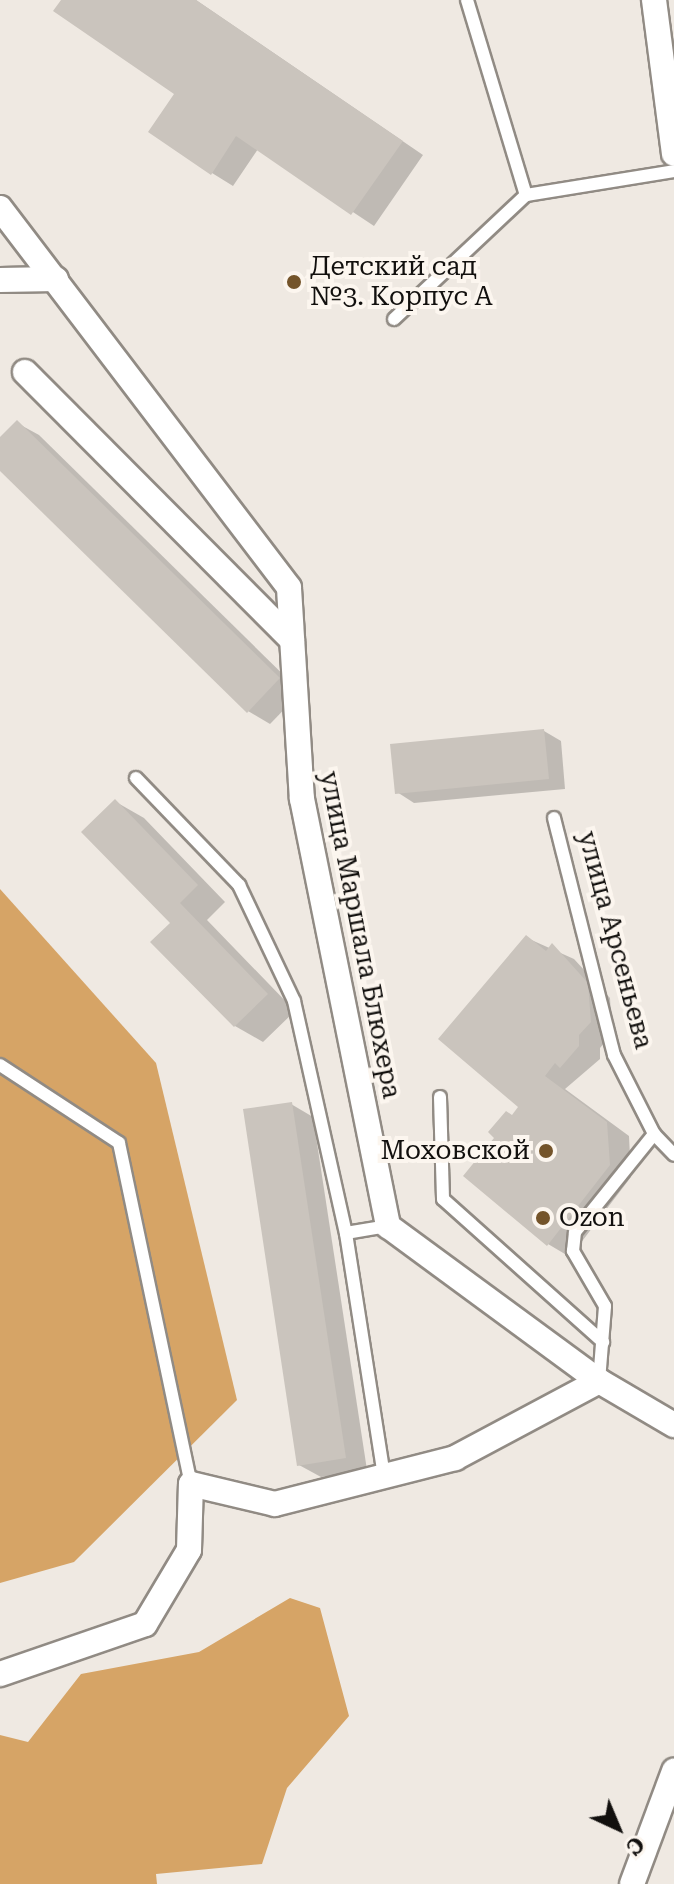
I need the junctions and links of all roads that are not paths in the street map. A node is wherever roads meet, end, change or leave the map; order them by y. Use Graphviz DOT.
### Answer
graph roads {
  1 [pos="467,0"];
  2 [pos="654,0"];
  3 [pos="674,154"];
  4 [pos="674,171"];
  5 [pos="526,195"];
  6 [pos="0,208"];
  7 [pos="56,279"];
  8 [pos="0,280"];
  9 [pos="394,319"];
  10 [pos="25,372"];
  11 [pos="292,640"];
  12 [pos="136,778"];
  13 [pos="554,818"];
  14 [pos="0,1065"];
  15 [pos="440,1097"];
  16 [pos="654,1134"];
  17 [pos="674,1155"];
  18 [pos="388,1226"];
  19 [pos="346,1233"];
  20 [pos="603,1342"];
  21 [pos="599,1381"];
  22 [pos="674,1425"];
  23 [pos="384,1476"];
  24 [pos="191,1484"];
  25 [pos="0,1674"];
  26 [pos="674,1771"];
  27 [pos="632,1884"];
  1 -- 5 [label="lane"];
  2 -- 3 [label="street"];
  4 -- 5 [label="lane"];
  5 -- 9 [label="lane"];
  6 -- 7 [label="street, улица Маршала Блюхера"];
  7 -- 8 [label="street"];
  7 -- 11 [label="street, улица Маршала Блюхера"];
  10 -- 11 [label="street"];
  11 -- 18 [label="street, улица Маршала Блюхера"];
  12 -- 19 [label="lane"];
  13 -- 16 [label="lane, улица Арсеньева"];
  14 -- 24 [label="lane"];
  15 -- 20 [label="lane"];
  16 -- 17 [label="lane, улица Арсеньева"];
  16 -- 20 [label="lane"];
  18 -- 19 [label="lane"];
  18 -- 21 [label="street"];
  19 -- 23 [label="lane"];
  20 -- 21 [label="lane"];
  21 -- 22 [label="street"];
  21 -- 23 [label="street"];
  23 -- 24 [label="street"];
  24 -- 25 [label="street"];
  26 -- 27 [label="street"];
}
